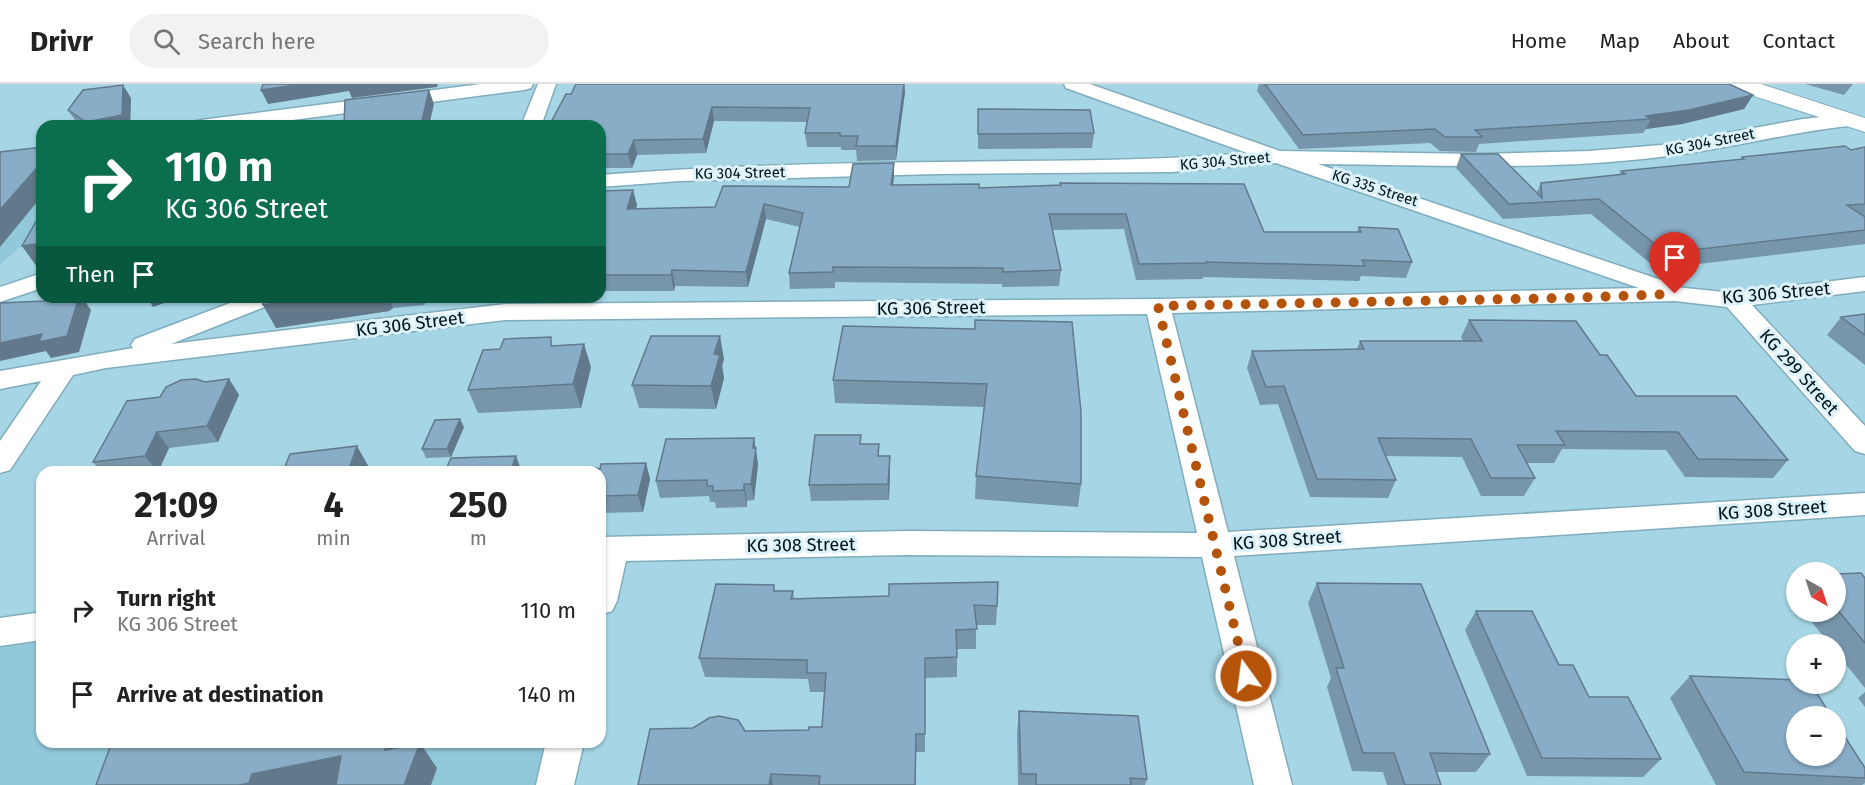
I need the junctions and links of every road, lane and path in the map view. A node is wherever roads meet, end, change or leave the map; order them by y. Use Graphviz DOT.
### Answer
graph roads {
  1 [pos="524,84"];
  2 [pos="548,84"];
  3 [pos="1074,84"];
  4 [pos="1740,84"];
  5 [pos="247,120"];
  6 [pos="533,120"];
  7 [pos="1856,122"];
  8 [pos="1278,157"];
  9 [pos="606,181"];
  10 [pos="36,282"];
  11 [pos="1865,284"];
  12 [pos="1675,294"];
  13 [pos="0,295"];
  14 [pos="1734,300"];
  15 [pos="253,303"];
  16 [pos="1158,306"];
  17 [pos="106,360"];
  18 [pos="64,368"];
  19 [pos="0,380"];
  20 [pos="1865,444"];
  21 [pos="0,463"];
  22 [pos="1865,504"];
  23 [pos="1213,545"];
  24 [pos="607,549"];
  25 [pos="36,627"];
  26 [pos="0,632"];
  27 [pos="564,748"];
  28 [pos="555,785"];
  29 [pos="1273,785"];
  1 -- 5 [label="street"];
  2 -- 6 [label="street"];
  3 -- 8 [label="street, KG 335 Street"];
  4 -- 7 [label="street"];
  7 -- 8 [label="street, KG 304 Street"];
  8 -- 9 [label="street, KG 304 Street"];
  8 -- 12 [label="street, KG 335 Street"];
  10 -- 13 [label="street"];
  11 -- 14 [label="street, KG 306 Street"];
  12 -- 14 [label="street, KG 306 Street"];
  12 -- 16 [label="street, KG 306 Street"];
  14 -- 20 [label="street, KG 299 Street"];
  15 -- 17 [label="street"];
  16 -- 17 [label="street, KG 306 Street"];
  16 -- 23 [label="street"];
  17 -- 18 [label="street, KG 306 Street"];
  18 -- 19 [label="street, KG 306 Street"];
  18 -- 21 [label="street"];
  22 -- 23 [label="street, KG 308 Street"];
  23 -- 24 [label="street, KG 308 Street"];
  23 -- 29 [label="street"];
  25 -- 26 [label="street"];
  27 -- 28 [label="street"];
}
